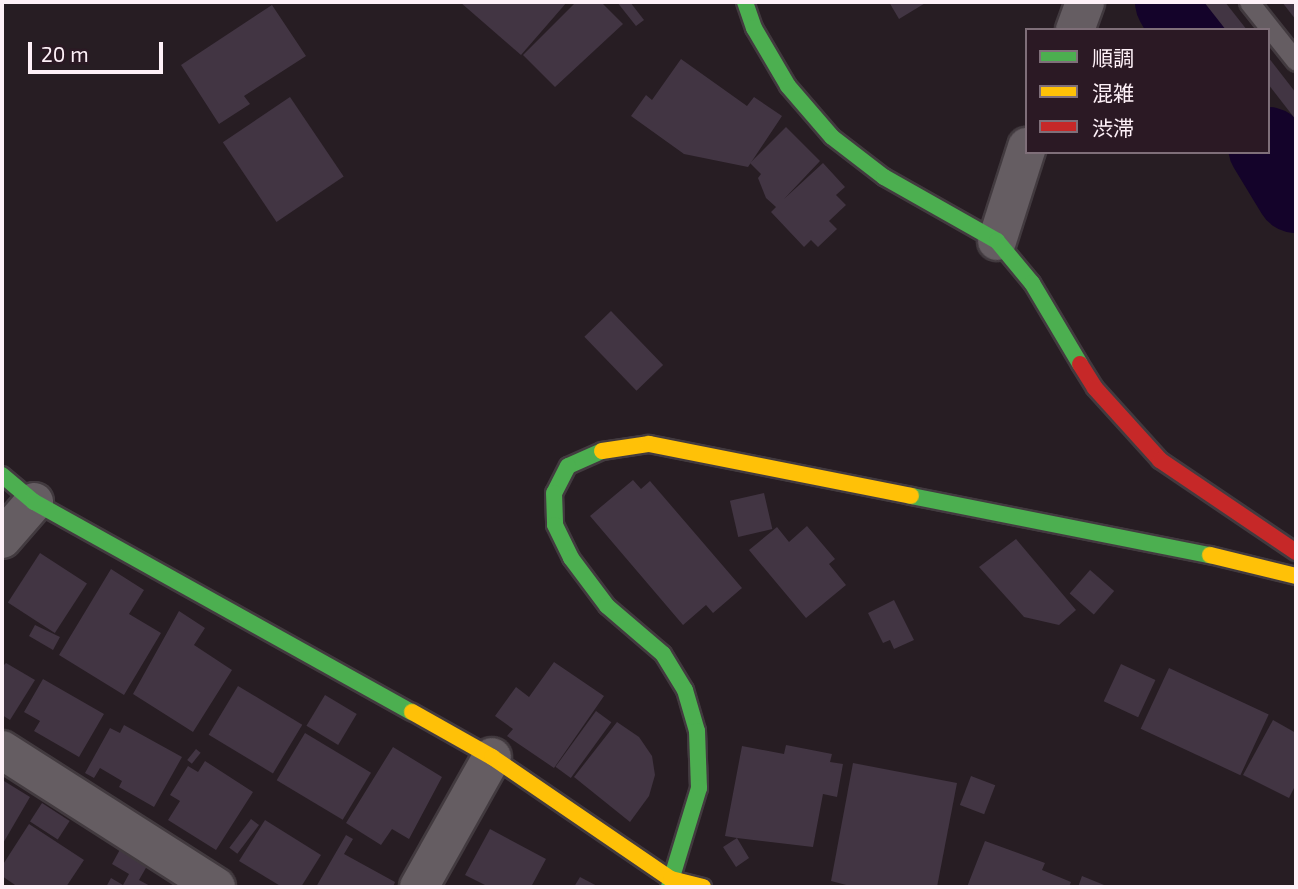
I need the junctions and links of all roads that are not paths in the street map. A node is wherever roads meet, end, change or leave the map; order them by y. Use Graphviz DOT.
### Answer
graph roads {
  1 [pos="745,2"];
  2 [pos="1085,2"];
  3 [pos="1249,2"];
  4 [pos="1076,28"];
  5 [pos="1270,28"];
  6 [pos="1270,28"];
  7 [pos="1296,61"];
  8 [pos="1025,153"];
  9 [pos="997,241"];
  10 [pos="2,475"];
  11 [pos="34,502"];
  12 [pos="2,539"];
  13 [pos="1296,552"];
  14 [pos="1296,576"];
  15 [pos="2,750"];
  16 [pos="492,757"];
  17 [pos="670,883"];
  18 [pos="216,887"];
  19 [pos="419,887"];
  20 [pos="703,887"];
  1 -- 9 [label="street"];
  2 -- 4 [label="street"];
  3 -- 6 [label="lane"];
  5 -- 7 [label="lane"];
  8 -- 9 [label="street"];
  9 -- 13 [label="street"];
  10 -- 11 [label="street"];
  11 -- 12 [label="street"];
  11 -- 16 [label="street"];
  14 -- 17 [label="street"];
  15 -- 18 [label="street"];
  16 -- 17 [label="street"];
  16 -- 19 [label="street"];
  17 -- 20 [label="street"];
}
